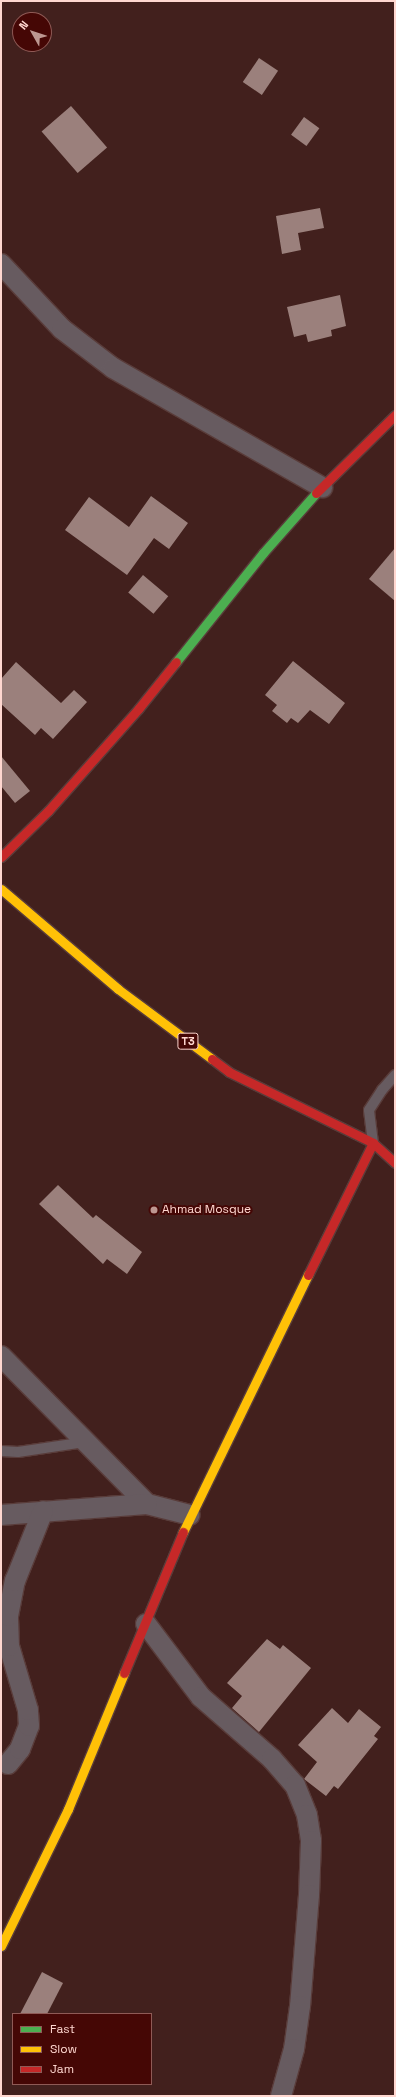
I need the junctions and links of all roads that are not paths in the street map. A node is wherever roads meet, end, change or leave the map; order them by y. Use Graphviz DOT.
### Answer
graph roads {
  1 [pos="1,264"];
  2 [pos="395,415"];
  3 [pos="322,487"];
  4 [pos="1,857"];
  5 [pos="1,889"];
  6 [pos="395,1075"];
  7 [pos="373,1143"];
  8 [pos="395,1163"];
  9 [pos="1,1356"];
  10 [pos="88,1442"];
  11 [pos="1,1451"];
  12 [pos="148,1504"];
  13 [pos="43,1511"];
  14 [pos="1,1515"];
  15 [pos="190,1515"];
  16 [pos="146,1624"];
  17 [pos="8,1764"];
  18 [pos="1,1946"];
  19 [pos="281,2096"];
  1 -- 3 [label="street"];
  2 -- 3 [label="main road"];
  3 -- 4 [label="main road"];
  5 -- 7 [label="main road, T3"];
  6 -- 7 [label="lane"];
  7 -- 8 [label="main road, T3"];
  7 -- 15 [label="main road"];
  9 -- 10 [label="street"];
  10 -- 11 [label="lane"];
  10 -- 12 [label="street"];
  12 -- 13 [label="street"];
  12 -- 15 [label="street"];
  13 -- 14 [label="street"];
  13 -- 17 [label="street"];
  15 -- 16 [label="main road"];
  16 -- 18 [label="main road"];
  16 -- 19 [label="street"];
}
